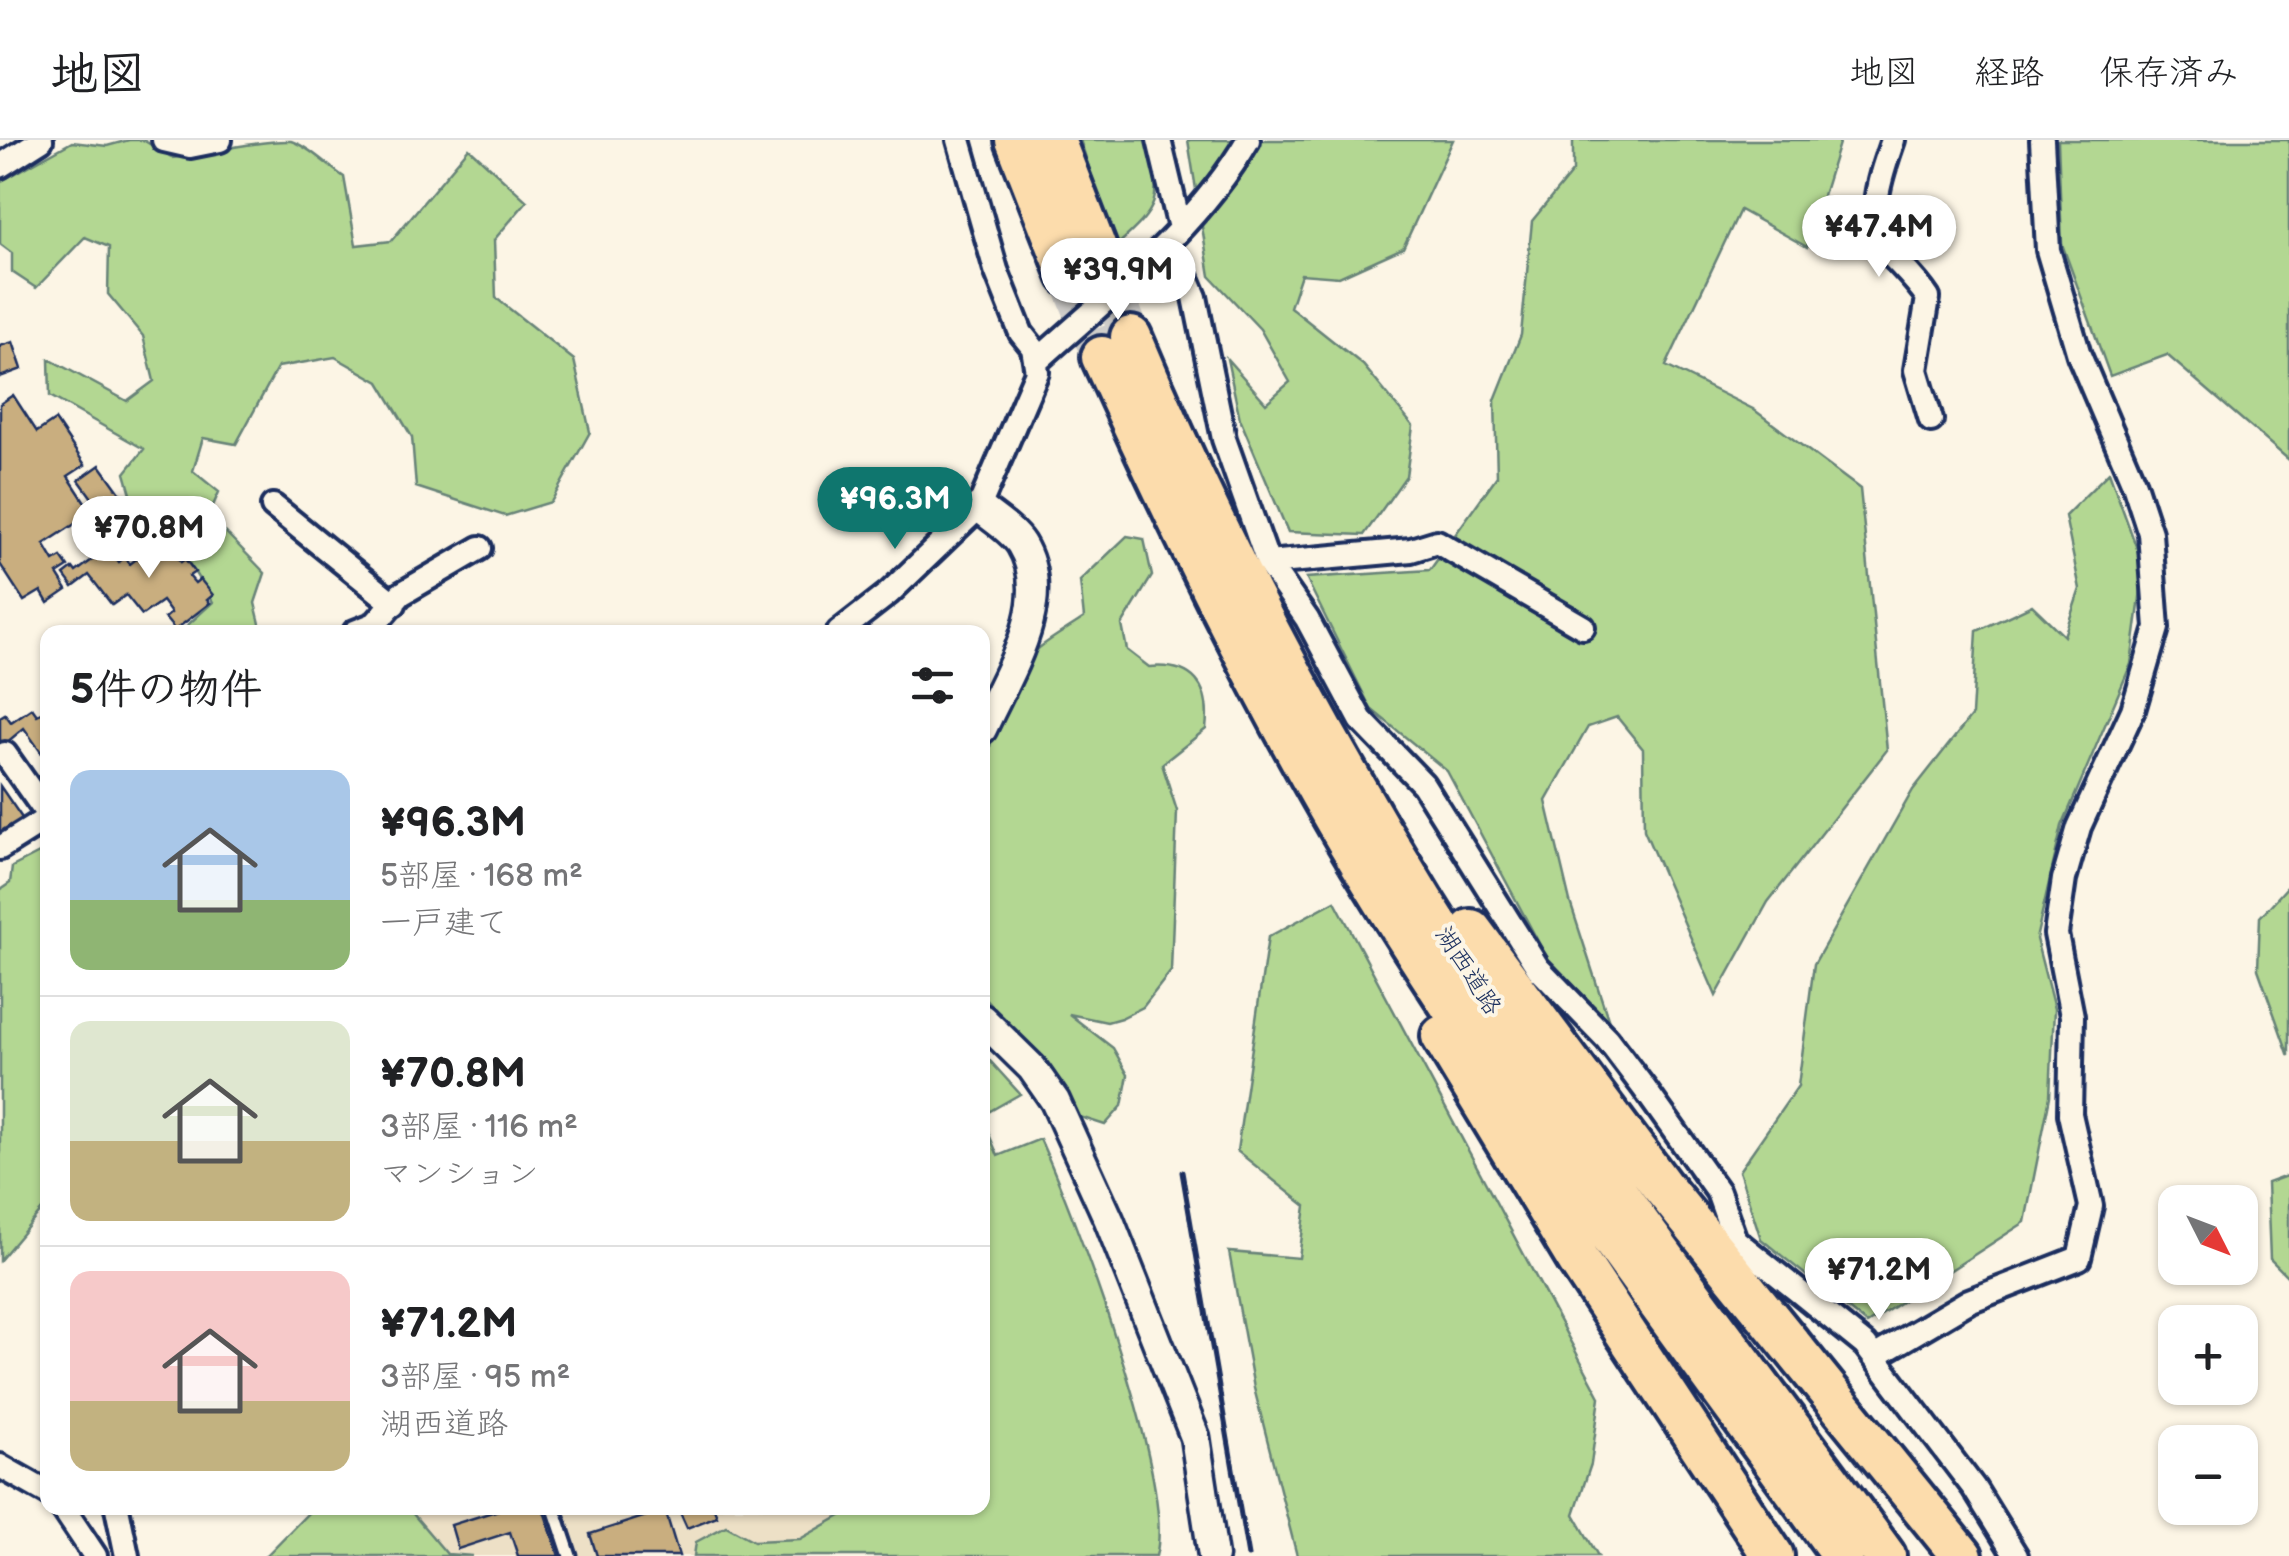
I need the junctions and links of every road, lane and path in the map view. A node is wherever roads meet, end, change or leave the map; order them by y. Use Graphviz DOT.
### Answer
graph roads {
  1 [pos="41,140"];
  2 [pos="164,140"];
  3 [pos="220,140"];
  4 [pos="959,140"];
  5 [pos="1016,140"];
  6 [pos="1054,140"];
  7 [pos="1159,140"];
  8 [pos="1248,140"];
  9 [pos="1892,140"];
  10 [pos="2042,140"];
  11 [pos="0,166"];
  12 [pos="1180,228"];
  13 [pos="1164,247"];
  14 [pos="1037,361"];
  15 [pos="1931,420"];
  16 [pos="273,506"];
  17 [pos="979,507"];
  18 [pos="480,548"];
  19 [pos="1268,563"];
  20 [pos="394,604"];
  21 [pos="372,625"];
  22 [pos="848,625"];
  23 [pos="1582,627"];
  24 [pos="1281,656"];
  25 [pos="990,711"];
  26 [pos="1284,728"];
  27 [pos="10,751"];
  28 [pos="40,802"];
  29 [pos="40,821"];
  30 [pos="0,848"];
  31 [pos="990,1027"];
  32 [pos="1874,1358"];
  33 [pos="0,1466"];
  34 [pos="40,1486"];
  35 [pos="68,1515"];
  36 [pos="118,1515"];
  37 [pos="556,1515"];
  38 [pos="95,1556"];
  39 [pos="127,1556"];
  40 [pos="570,1556"];
  41 [pos="1213,1556"];
  42 [pos="1773,1556"];
  43 [pos="1844,1556"];
  44 [pos="1885,1556"];
  45 [pos="1962,1556"];
  46 [pos="2016,1556"];
  1 -- 11 [label="street"];
  2 -- 3 [label="street"];
  4 -- 14 [label="street"];
  5 -- 6 [label="highway"];
  7 -- 12 [label="street"];
  8 -- 12 [label="street"];
  9 -- 15 [label="street"];
  10 -- 32 [label="street"];
  12 -- 13 [label="street"];
  13 -- 14 [label="street"];
  13 -- 19 [label="street"];
  14 -- 17 [label="street"];
  16 -- 20 [label="street"];
  17 -- 22 [label="street"];
  17 -- 25 [label="street"];
  18 -- 20 [label="street"];
  19 -- 23 [label="street"];
  19 -- 32 [label="street"];
  20 -- 21 [label="street"];
  24 -- 26 [label="highway, 湖西道路"];
  24 -- 44 [label="highway, 湖西道路"];
  24 -- 45 [label="highway"];
  26 -- 42 [label="highway"];
  26 -- 43 [label="highway, 湖西道路"];
  27 -- 28 [label="street"];
  29 -- 30 [label="street"];
  31 -- 41 [label="street"];
  32 -- 46 [label="street"];
  33 -- 34 [label="street"];
  35 -- 38 [label="street"];
  36 -- 39 [label="street"];
  37 -- 40 [label="lane"];
}
